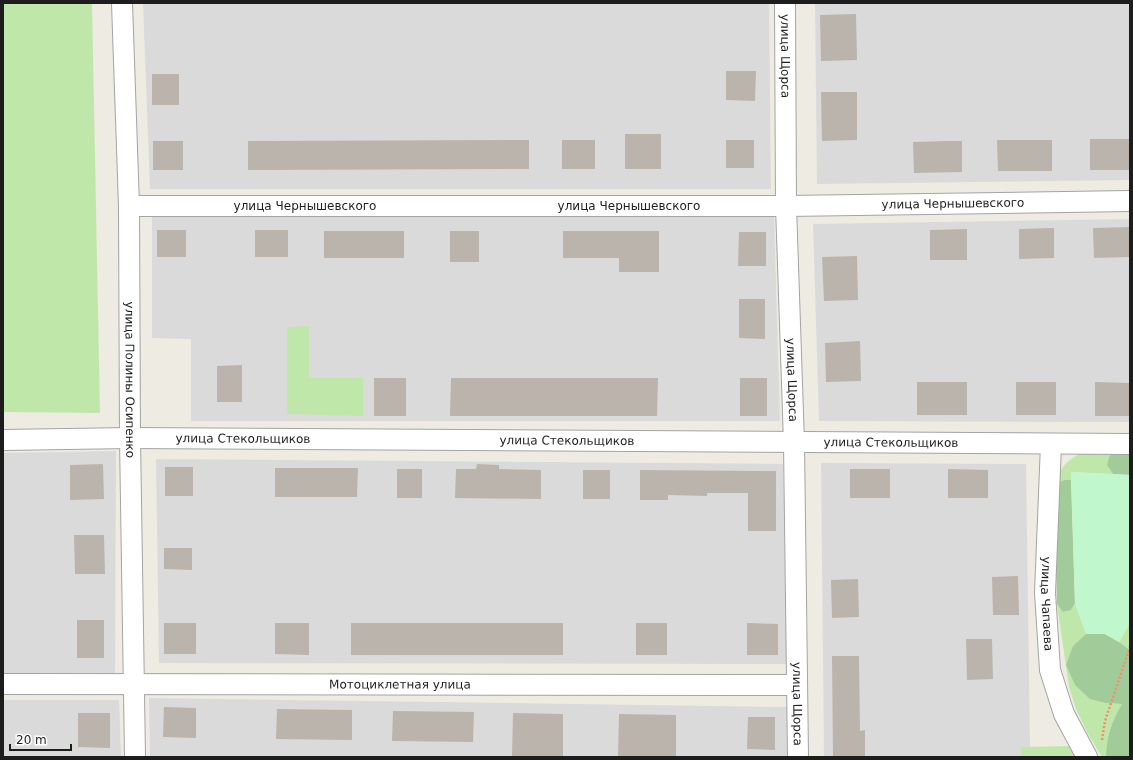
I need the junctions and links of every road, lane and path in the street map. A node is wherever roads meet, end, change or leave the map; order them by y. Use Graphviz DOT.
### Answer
graph roads {
  1 [pos="122,3"];
  2 [pos="785,3"];
  3 [pos="1130,201"];
  4 [pos="129,206"];
  5 [pos="786,206"];
  6 [pos="130,438"];
  7 [pos="3,440"];
  8 [pos="794,442"];
  9 [pos="1051,444"];
  10 [pos="1130,444"];
  11 [pos="1130,647"];
  12 [pos="3,684"];
  13 [pos="133,684"];
  14 [pos="797,685"];
  15 [pos="1101,743"];
  16 [pos="135,757"];
  17 [pos="798,757"];
  18 [pos="1087,757"];
  1 -- 4 [label="street, улица Полины Осипенко"];
  2 -- 5 [label="street, улица Щорса"];
  3 -- 5 [label="street, улица Чернышевского"];
  4 -- 5 [label="street, улица Чернышевского"];
  4 -- 6 [label="street, улица Полины Осипенко"];
  5 -- 8 [label="street, улица Щорса"];
  6 -- 7 [label="street, улица Стекольщиков"];
  6 -- 8 [label="street, улица Стекольщиков"];
  6 -- 13 [label="street, улица Полины Осипенко"];
  8 -- 9 [label="street, улица Стекольщиков"];
  8 -- 14 [label="street, улица Щорса"];
  9 -- 10 [label="street, улица Стекольщиков"];
  9 -- 18 [label="street, улица Чапаева"];
  11 -- 15 [label="path"];
  12 -- 13 [label="street, Мотоциклетная улица"];
  13 -- 14 [label="street, Мотоциклетная улица"];
  13 -- 16 [label="street, улица Полины Осипенко"];
  14 -- 17 [label="street, улица Щорса"];
}
